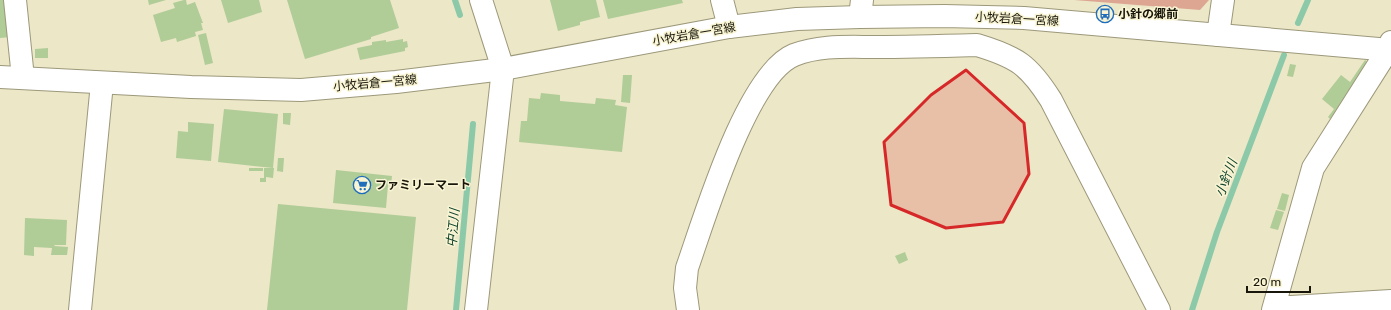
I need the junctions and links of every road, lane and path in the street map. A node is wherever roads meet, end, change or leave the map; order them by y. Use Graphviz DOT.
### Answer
graph roads {
  1 [pos="15,0"];
  2 [pos="481,0"];
  3 [pos="722,0"];
  4 [pos="1223,0"];
  5 [pos="861,9"];
  6 [pos="729,27"];
  7 [pos="1218,35"];
  8 [pos="1390,47"];
  9 [pos="503,69"];
  10 [pos="0,77"];
  11 [pos="23,78"];
  12 [pos="102,83"];
  13 [pos="1391,302"];
  14 [pos="1279,308"];
  15 [pos="80,310"];
  16 [pos="476,310"];
  17 [pos="688,310"];
  18 [pos="1160,310"];
  1 -- 11 [label="main road"];
  2 -- 9 [label="main road"];
  3 -- 6 [label="main road"];
  4 -- 7 [label="main road"];
  5 -- 6 [label="main road, 小牧岩倉一宮線"];
  5 -- 7 [label="main road, 小牧岩倉一宮線"];
  6 -- 9 [label="main road, 小牧岩倉一宮線"];
  7 -- 8 [label="main road, 小牧岩倉一宮線"];
  8 -- 14 [label="main road"];
  9 -- 12 [label="main road, 小牧岩倉一宮線"];
  9 -- 16 [label="main road"];
  10 -- 11 [label="main road, 小牧岩倉一宮線"];
  11 -- 12 [label="main road, 小牧岩倉一宮線"];
  12 -- 15 [label="main road"];
  13 -- 14 [label="main road"];
  17 -- 18 [label="main road"];
}
